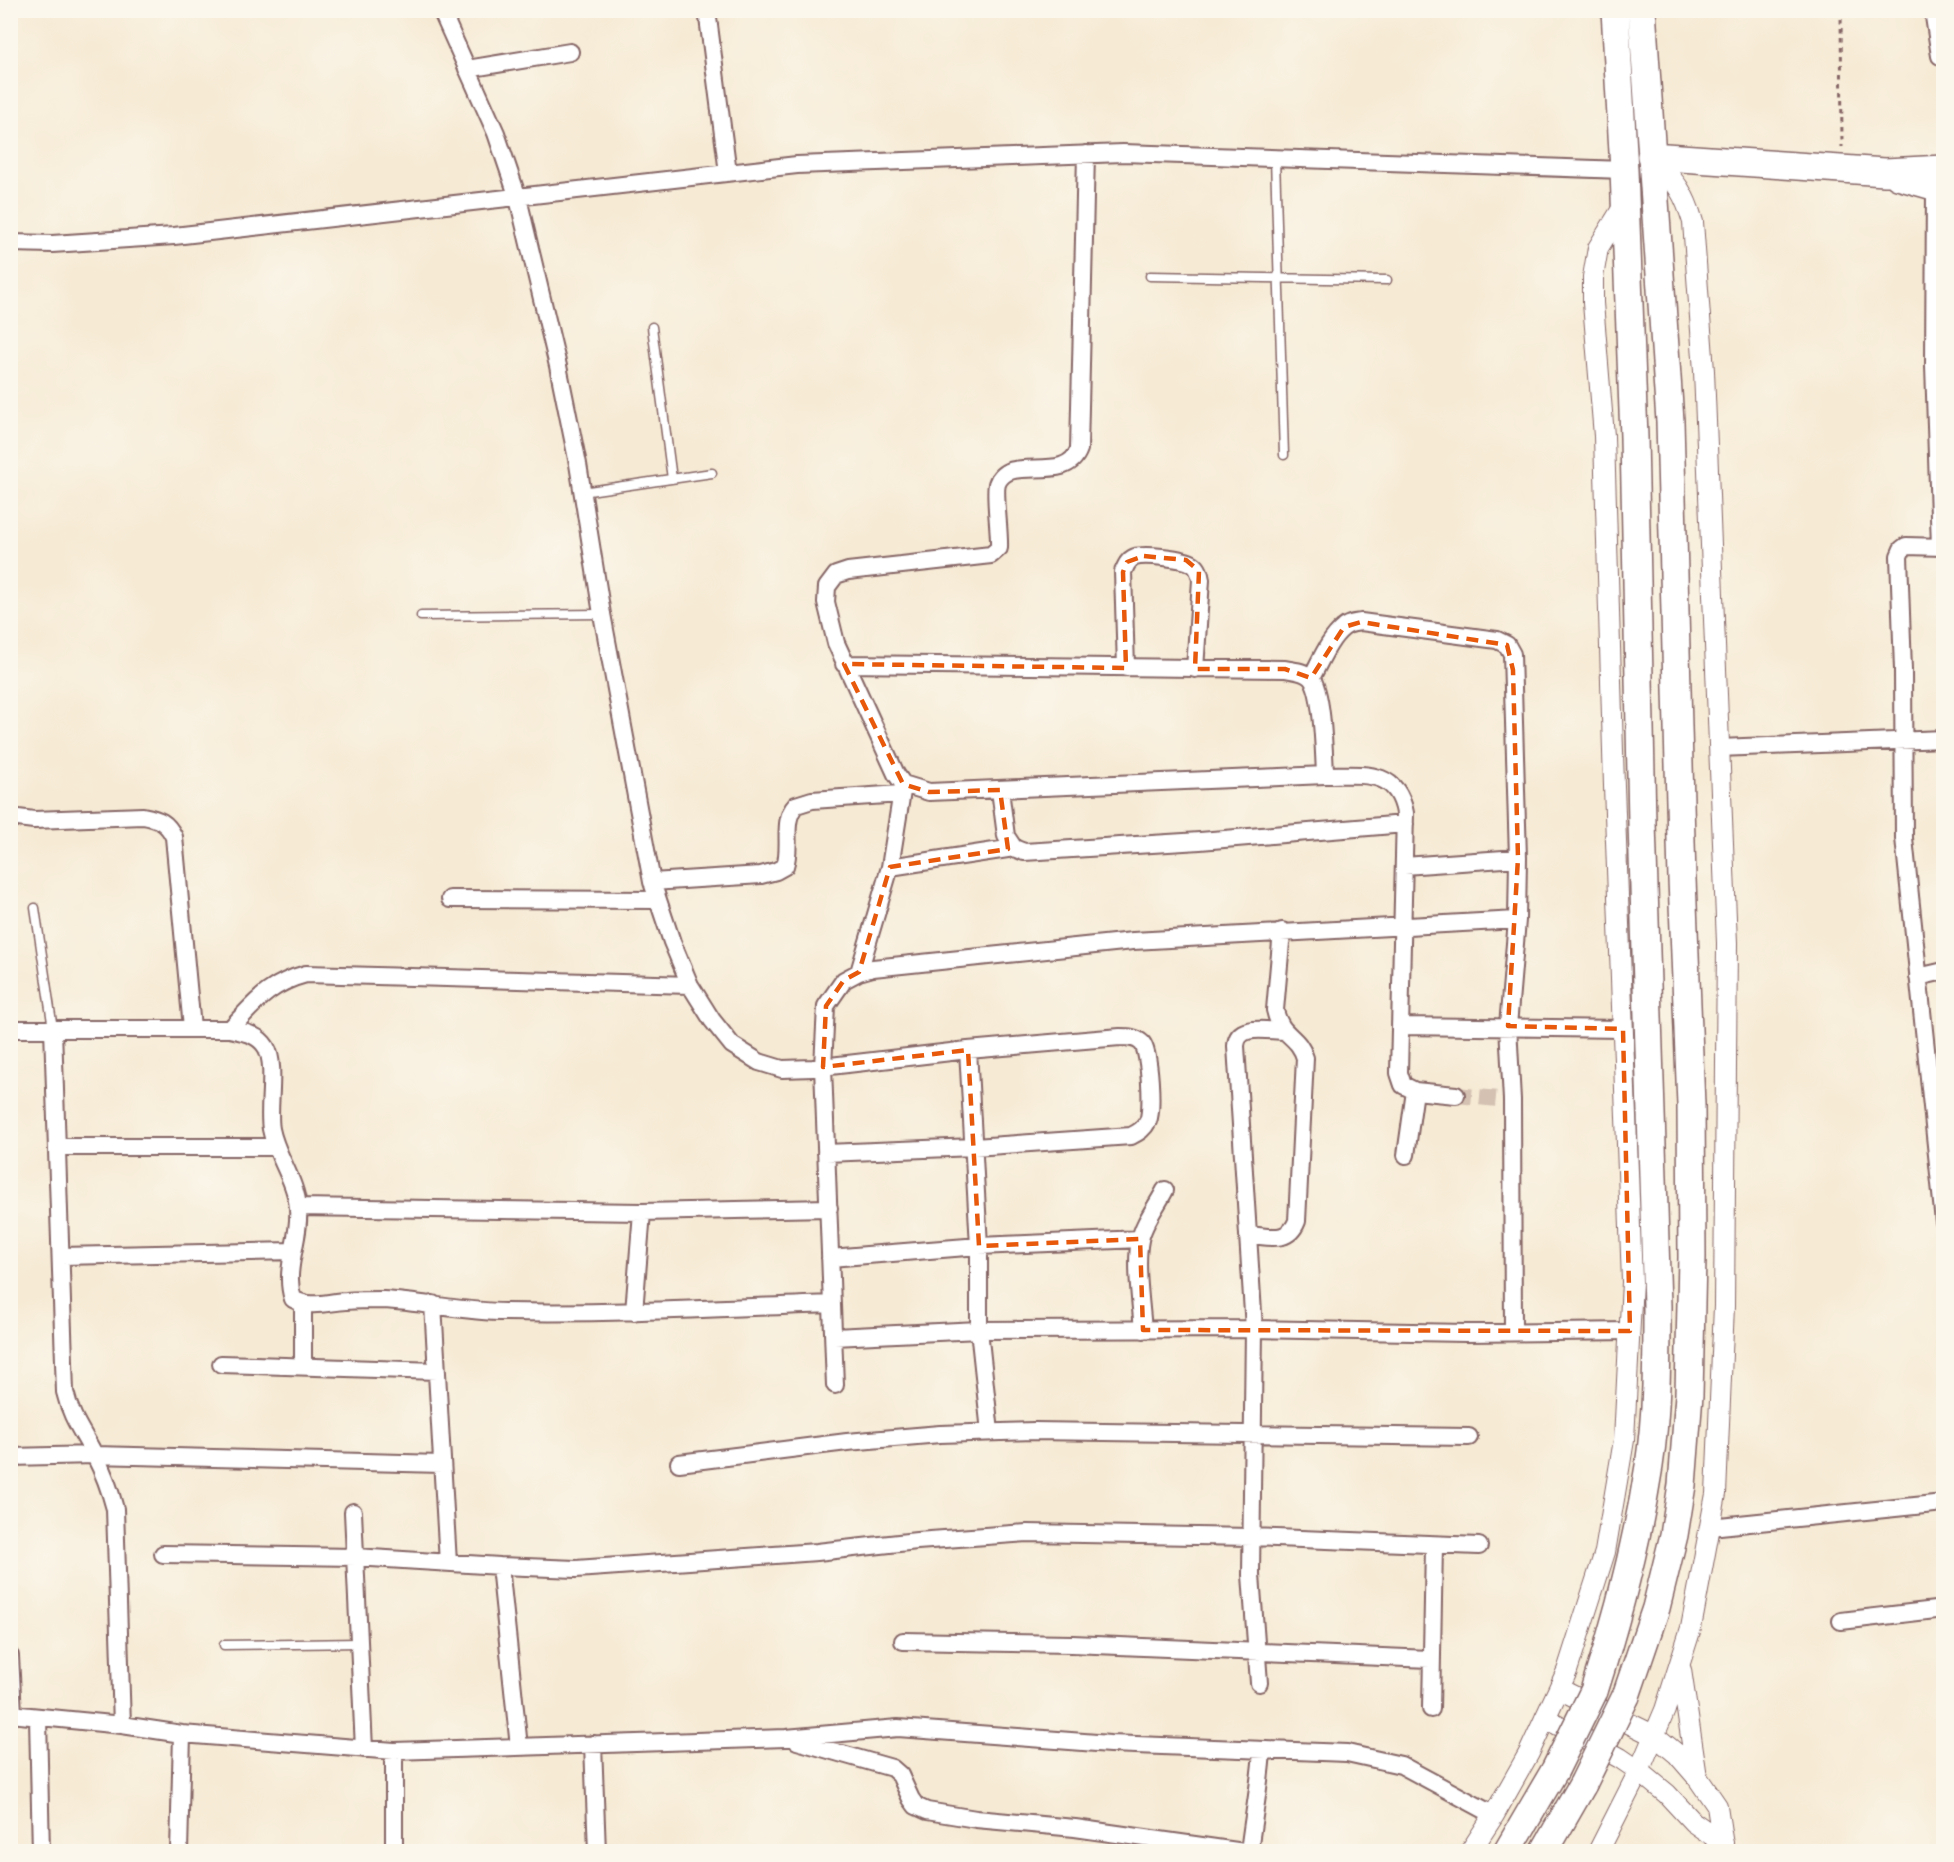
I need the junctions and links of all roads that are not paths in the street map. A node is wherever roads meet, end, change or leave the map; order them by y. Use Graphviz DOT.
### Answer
graph roads {
  1 [pos="441,10"];
  2 [pos="707,10"];
  3 [pos="1615,10"];
  4 [pos="1642,10"];
  5 [pos="1933,10"];
  6 [pos="570,52"];
  7 [pos="1944,56"];
  8 [pos="467,69"];
  9 [pos="1086,154"];
  10 [pos="1651,156"];
  11 [pos="1275,158"];
  12 [pos="1624,170"];
  13 [pos="728,173"];
  14 [pos="1941,182"];
  15 [pos="518,198"];
  16 [pos="1625,204"];
  17 [pos="10,243"];
  18 [pos="1150,276"];
  19 [pos="1280,278"];
  20 [pos="1387,280"];
  21 [pos="652,327"];
  22 [pos="1284,454"];
  23 [pos="712,473"];
  24 [pos="672,479"];
  25 [pos="582,492"];
  26 [pos="1942,547"];
  27 [pos="602,614"];
  28 [pos="421,616"];
  29 [pos="844,664"];
  30 [pos="1126,668"];
  31 [pos="1195,669"];
  32 [pos="1311,678"];
  33 [pos="1944,739"];
  34 [pos="1903,741"];
  35 [pos="1719,748"];
  36 [pos="1325,775"];
  37 [pos="902,789"];
  38 [pos="1000,790"];
  39 [pos="10,816"];
  40 [pos="1405,824"];
  41 [pos="1014,848"];
  42 [pos="1518,858"];
  43 [pos="1404,866"];
  44 [pos="890,867"];
  45 [pos="652,882"];
  46 [pos="450,899"];
  47 [pos="657,900"];
  48 [pos="35,908"];
  49 [pos="1518,920"];
  50 [pos="1402,926"];
  51 [pos="1282,931"];
  52 [pos="1944,971"];
  53 [pos="859,972"];
  54 [pos="1918,977"];
  55 [pos="690,985"];
  56 [pos="1401,1026"];
  57 [pos="1508,1026"];
  58 [pos="10,1029"];
  59 [pos="53,1029"];
  60 [pos="192,1029"];
  61 [pos="230,1029"];
  62 [pos="1623,1029"];
  63 [pos="1284,1031"];
  64 [pos="968,1050"];
  65 [pos="823,1067"];
  66 [pos="1415,1091"];
  67 [pos="1456,1095"];
  68 [pos="58,1147"];
  69 [pos="276,1147"];
  70 [pos="974,1147"];
  71 [pos="826,1153"];
  72 [pos="1406,1155"];
  73 [pos="1941,1174"];
  74 [pos="1165,1190"];
  75 [pos="298,1208"];
  76 [pos="829,1208"];
  77 [pos="642,1212"];
  78 [pos="1944,1222"];
  79 [pos="1248,1235"];
  80 [pos="1140,1239"];
  81 [pos="979,1246"];
  82 [pos="293,1251"];
  83 [pos="61,1256"];
  84 [pos="831,1258"];
  85 [pos="303,1304"];
  86 [pos="433,1304"];
  87 [pos="832,1304"];
  88 [pos="634,1311"];
  89 [pos="1254,1329"];
  90 [pos="979,1330"];
  91 [pos="1143,1330"];
  92 [pos="1630,1331"];
  93 [pos="1513,1332"];
  94 [pos="834,1337"];
  95 [pos="222,1364"];
  96 [pos="303,1366"];
  97 [pos="437,1371"];
  98 [pos="836,1385"];
  99 [pos="990,1432"];
  100 [pos="1255,1435"];
  101 [pos="1469,1437"];
  102 [pos="95,1455"];
  103 [pos="10,1457"];
  104 [pos="679,1463"];
  105 [pos="442,1464"];
  106 [pos="1944,1503"];
  107 [pos="353,1512"];
  108 [pos="1710,1527"];
  109 [pos="1252,1537"];
  110 [pos="1434,1545"];
  111 [pos="1479,1546"];
  112 [pos="163,1554"];
  113 [pos="355,1557"];
  114 [pos="448,1563"];
  115 [pos="500,1566"];
  116 [pos="1944,1609"];
  117 [pos="1841,1621"];
  118 [pos="903,1641"];
  119 [pos="359,1643"];
  120 [pos="224,1645"];
  121 [pos="1257,1651"];
  122 [pos="10,1656"];
  123 [pos="1430,1659"];
  124 [pos="1680,1664"];
  125 [pos="1259,1683"];
  126 [pos="1559,1689"];
  127 [pos="1431,1709"];
  128 [pos="12,1714"];
  129 [pos="38,1718"];
  130 [pos="1545,1718"];
  131 [pos="122,1725"];
  132 [pos="182,1734"];
  133 [pos="1655,1736"];
  134 [pos="786,1738"];
  135 [pos="593,1744"];
  136 [pos="519,1747"];
  137 [pos="364,1749"];
  138 [pos="1262,1750"];
  139 [pos="394,1752"];
  140 [pos="1640,1771"];
  141 [pos="1697,1777"];
  142 [pos="1494,1815"];
  143 [pos="1175,1847"];
  144 [pos="1723,1847"];
  145 [pos="41,1851"];
  146 [pos="179,1851"];
  147 [pos="394,1851"];
  148 [pos="597,1851"];
  149 [pos="1244,1851"];
  150 [pos="1249,1851"];
  151 [pos="1470,1851"];
  152 [pos="1507,1851"];
  153 [pos="1544,1851"];
  154 [pos="1598,1851"];
  1 -- 8 [label="street"];
  2 -- 13 [label="street"];
  3 -- 12 [label="highway"];
  4 -- 10 [label="highway"];
  5 -- 7 [label="street"];
  6 -- 8 [label="street"];
  8 -- 15 [label="street"];
  9 -- 11 [label="street"];
  9 -- 13 [label="street"];
  9 -- 29 [label="street"];
  10 -- 14 [label="highway"];
  10 -- 35 [label="street"];
  10 -- 153 [label="highway, bridge"];
  11 -- 12 [label="street"];
  11 -- 19 [label="lane"];
  12 -- 16 [label="highway"];
  13 -- 15 [label="street"];
  14 -- 26 [label="street"];
  15 -- 17 [label="street"];
  15 -- 25 [label="street"];
  16 -- 62 [label="street"];
  16 -- 152 [label="highway, bridge"];
  18 -- 19 [label="lane"];
  19 -- 20 [label="lane"];
  19 -- 22 [label="lane"];
  21 -- 24 [label="lane"];
  23 -- 24 [label="lane"];
  24 -- 25 [label="lane"];
  25 -- 27 [label="street"];
  26 -- 34 [label="street"];
  27 -- 28 [label="lane"];
  27 -- 45 [label="street"];
  29 -- 30 [label="street"];
  29 -- 37 [label="street"];
  30 -- 31 [label="street"];
  30 -- 31 [label="street"];
  31 -- 32 [label="street"];
  32 -- 36 [label="street"];
  32 -- 42 [label="street"];
  33 -- 34 [label="street"];
  34 -- 35 [label="street"];
  34 -- 54 [label="street"];
  35 -- 108 [label="street"];
  36 -- 38 [label="street"];
  36 -- 40 [label="street"];
  37 -- 38 [label="street"];
  37 -- 44 [label="street"];
  37 -- 45 [label="street"];
  38 -- 41 [label="street"];
  39 -- 60 [label="street"];
  40 -- 41 [label="street"];
  40 -- 43 [label="street"];
  41 -- 44 [label="street"];
  42 -- 43 [label="street"];
  42 -- 49 [label="street"];
  43 -- 50 [label="street"];
  44 -- 53 [label="street"];
  45 -- 47 [label="street"];
  46 -- 47 [label="street"];
  47 -- 55 [label="street"];
  48 -- 59 [label="lane"];
  49 -- 50 [label="street"];
  49 -- 57 [label="street"];
  50 -- 51 [label="street"];
  50 -- 56 [label="street"];
  51 -- 53 [label="street"];
  51 -- 63 [label="street"];
  52 -- 54 [label="street"];
  53 -- 65 [label="street"];
  54 -- 73 [label="street"];
  55 -- 61 [label="street"];
  55 -- 65 [label="street"];
  56 -- 57 [label="street"];
  56 -- 66 [label="street"];
  57 -- 62 [label="street"];
  57 -- 93 [label="street"];
  58 -- 59 [label="street"];
  59 -- 60 [label="street"];
  59 -- 68 [label="street"];
  60 -- 61 [label="street"];
  61 -- 69 [label="street"];
  62 -- 92 [label="street"];
  63 -- 79 [label="street"];
  63 -- 79 [label="street"];
  64 -- 65 [label="street"];
  64 -- 70 [label="street"];
  64 -- 70 [label="street"];
  65 -- 71 [label="street"];
  66 -- 67 [label="street"];
  66 -- 72 [label="street"];
  68 -- 69 [label="street"];
  68 -- 83 [label="street"];
  69 -- 75 [label="street"];
  70 -- 71 [label="street"];
  70 -- 81 [label="street"];
  71 -- 76 [label="street"];
  73 -- 78 [label="street"];
  74 -- 80 [label="street"];
  75 -- 77 [label="street"];
  75 -- 82 [label="street"];
  76 -- 77 [label="street"];
  76 -- 84 [label="street"];
  77 -- 88 [label="street"];
  79 -- 89 [label="street"];
  80 -- 81 [label="street"];
  80 -- 91 [label="street"];
  81 -- 84 [label="street"];
  81 -- 90 [label="street"];
  82 -- 83 [label="street"];
  82 -- 85 [label="street"];
  83 -- 102 [label="street"];
  84 -- 87 [label="street"];
  85 -- 86 [label="street"];
  85 -- 96 [label="street"];
  86 -- 88 [label="street"];
  86 -- 97 [label="street"];
  87 -- 88 [label="street"];
  87 -- 94 [label="street"];
  89 -- 91 [label="street"];
  89 -- 93 [label="street"];
  89 -- 100 [label="street"];
  90 -- 91 [label="street"];
  90 -- 94 [label="street"];
  90 -- 99 [label="street"];
  92 -- 93 [label="street"];
  92 -- 126 [label="street"];
  94 -- 98 [label="street"];
  95 -- 96 [label="street"];
  96 -- 97 [label="street"];
  97 -- 105 [label="street"];
  99 -- 100 [label="street"];
  99 -- 104 [label="street"];
  100 -- 101 [label="street"];
  100 -- 109 [label="street"];
  102 -- 103 [label="street"];
  102 -- 105 [label="street"];
  102 -- 131 [label="street"];
  105 -- 114 [label="street"];
  106 -- 108 [label="street"];
  107 -- 113 [label="street"];
  108 -- 124 [label="street"];
  109 -- 110 [label="street"];
  109 -- 115 [label="street"];
  109 -- 121 [label="street"];
  110 -- 111 [label="street"];
  110 -- 123 [label="street"];
  112 -- 113 [label="street"];
  113 -- 114 [label="street"];
  113 -- 119 [label="street"];
  114 -- 115 [label="street"];
  115 -- 136 [label="street"];
  116 -- 117 [label="street"];
  118 -- 121 [label="street"];
  119 -- 120 [label="lane"];
  119 -- 137 [label="street"];
  121 -- 123 [label="street"];
  121 -- 125 [label="street"];
  122 -- 128 [label="street"];
  123 -- 127 [label="street"];
  124 -- 133 [label="street"];
  124 -- 141 [label="street"];
  126 -- 130 [label="street"];
  126 -- 133 [label="street"];
  128 -- 129 [label="street"];
  129 -- 131 [label="street"];
  129 -- 145 [label="street"];
  130 -- 140 [label="street"];
  130 -- 142 [label="street"];
  131 -- 132 [label="street"];
  132 -- 137 [label="street"];
  132 -- 146 [label="street"];
  133 -- 140 [label="street"];
  133 -- 141 [label="street"];
  134 -- 135 [label="street"];
  134 -- 138 [label="street"];
  134 -- 143 [label="street"];
  135 -- 136 [label="street"];
  135 -- 148 [label="street"];
  136 -- 139 [label="street"];
  137 -- 139 [label="street"];
  138 -- 142 [label="street"];
  138 -- 150 [label="street"];
  139 -- 147 [label="street"];
  140 -- 144 [label="street"];
  140 -- 154 [label="street"];
  141 -- 144 [label="street"];
  142 -- 151 [label="street"];
  143 -- 149 [label="street"];
}
